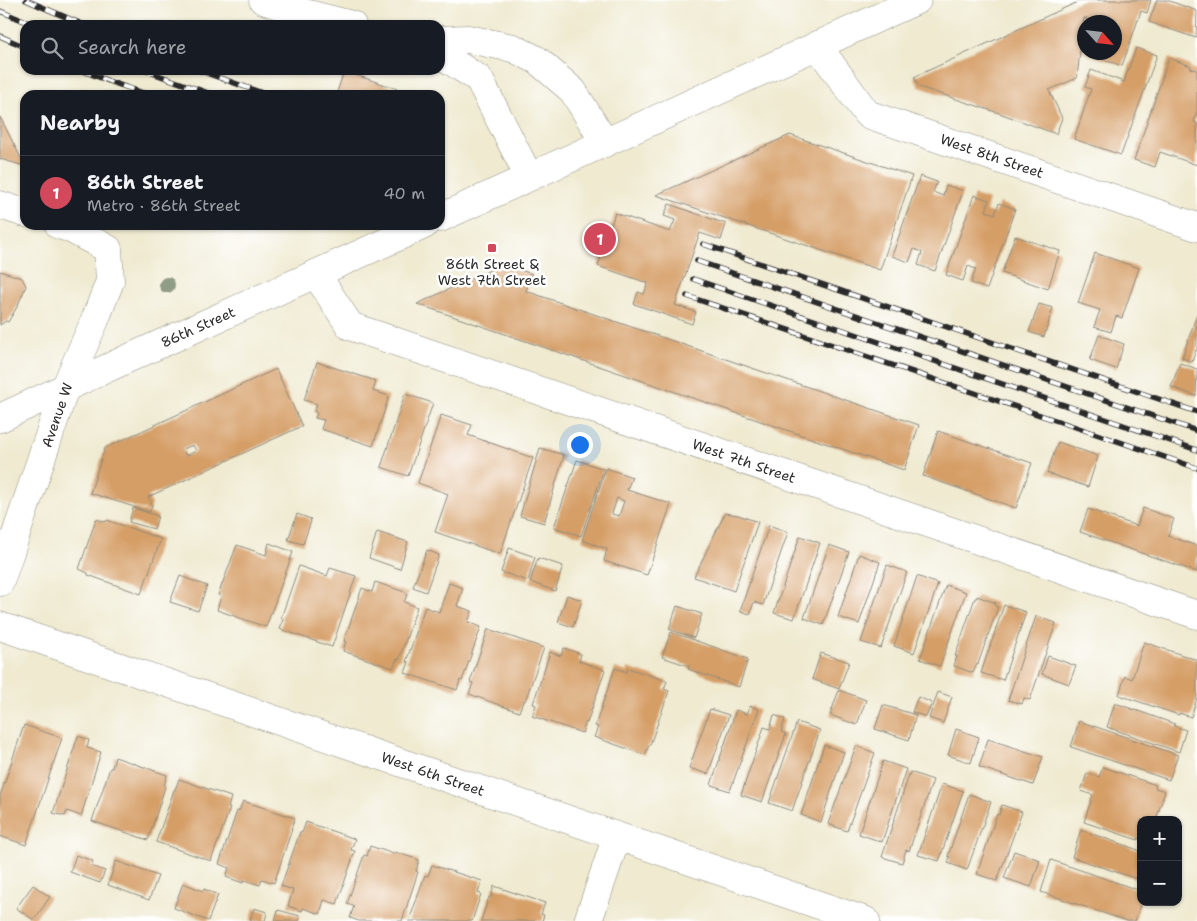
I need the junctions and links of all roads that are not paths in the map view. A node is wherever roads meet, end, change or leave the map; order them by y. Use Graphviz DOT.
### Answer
graph roads {
  1 [pos="263,0"];
  2 [pos="917,0"];
  3 [pos="332,20"];
  4 [pos="445,40"];
  5 [pos="817,45"];
  6 [pos="445,57"];
  7 [pos="605,143"];
  8 [pos="529,177"];
  9 [pos="0,205"];
  10 [pos="20,212"];
  11 [pos="445,216"];
  12 [pos="1197,226"];
  13 [pos="73,230"];
  14 [pos="413,230"];
  15 [pos="316,274"];
  16 [pos="65,388"];
  17 [pos="0,418"];
  18 [pos="0,582"];
  19 [pos="1197,615"];
  20 [pos="0,626"];
  21 [pos="617,836"];
  22 [pos="588,921"];
  23 [pos="866,921"];
  1 -- 3 [label="street"];
  2 -- 5 [label="street"];
  4 -- 7 [label="street"];
  5 -- 7 [label="street"];
  5 -- 12 [label="street, West 8th Street"];
  6 -- 8 [label="street"];
  7 -- 8 [label="street"];
  8 -- 11 [label="street"];
  9 -- 10 [label="street"];
  13 -- 16 [label="street, Avenue W"];
  14 -- 15 [label="street, 86th Street"];
  15 -- 16 [label="street, 86th Street"];
  15 -- 19 [label="street, West 7th Street"];
  16 -- 17 [label="street, 86th Street"];
  16 -- 18 [label="street, Avenue W"];
  20 -- 21 [label="street, West 6th Street"];
  21 -- 22 [label="street"];
  21 -- 23 [label="street, West 6th Street"];
}
